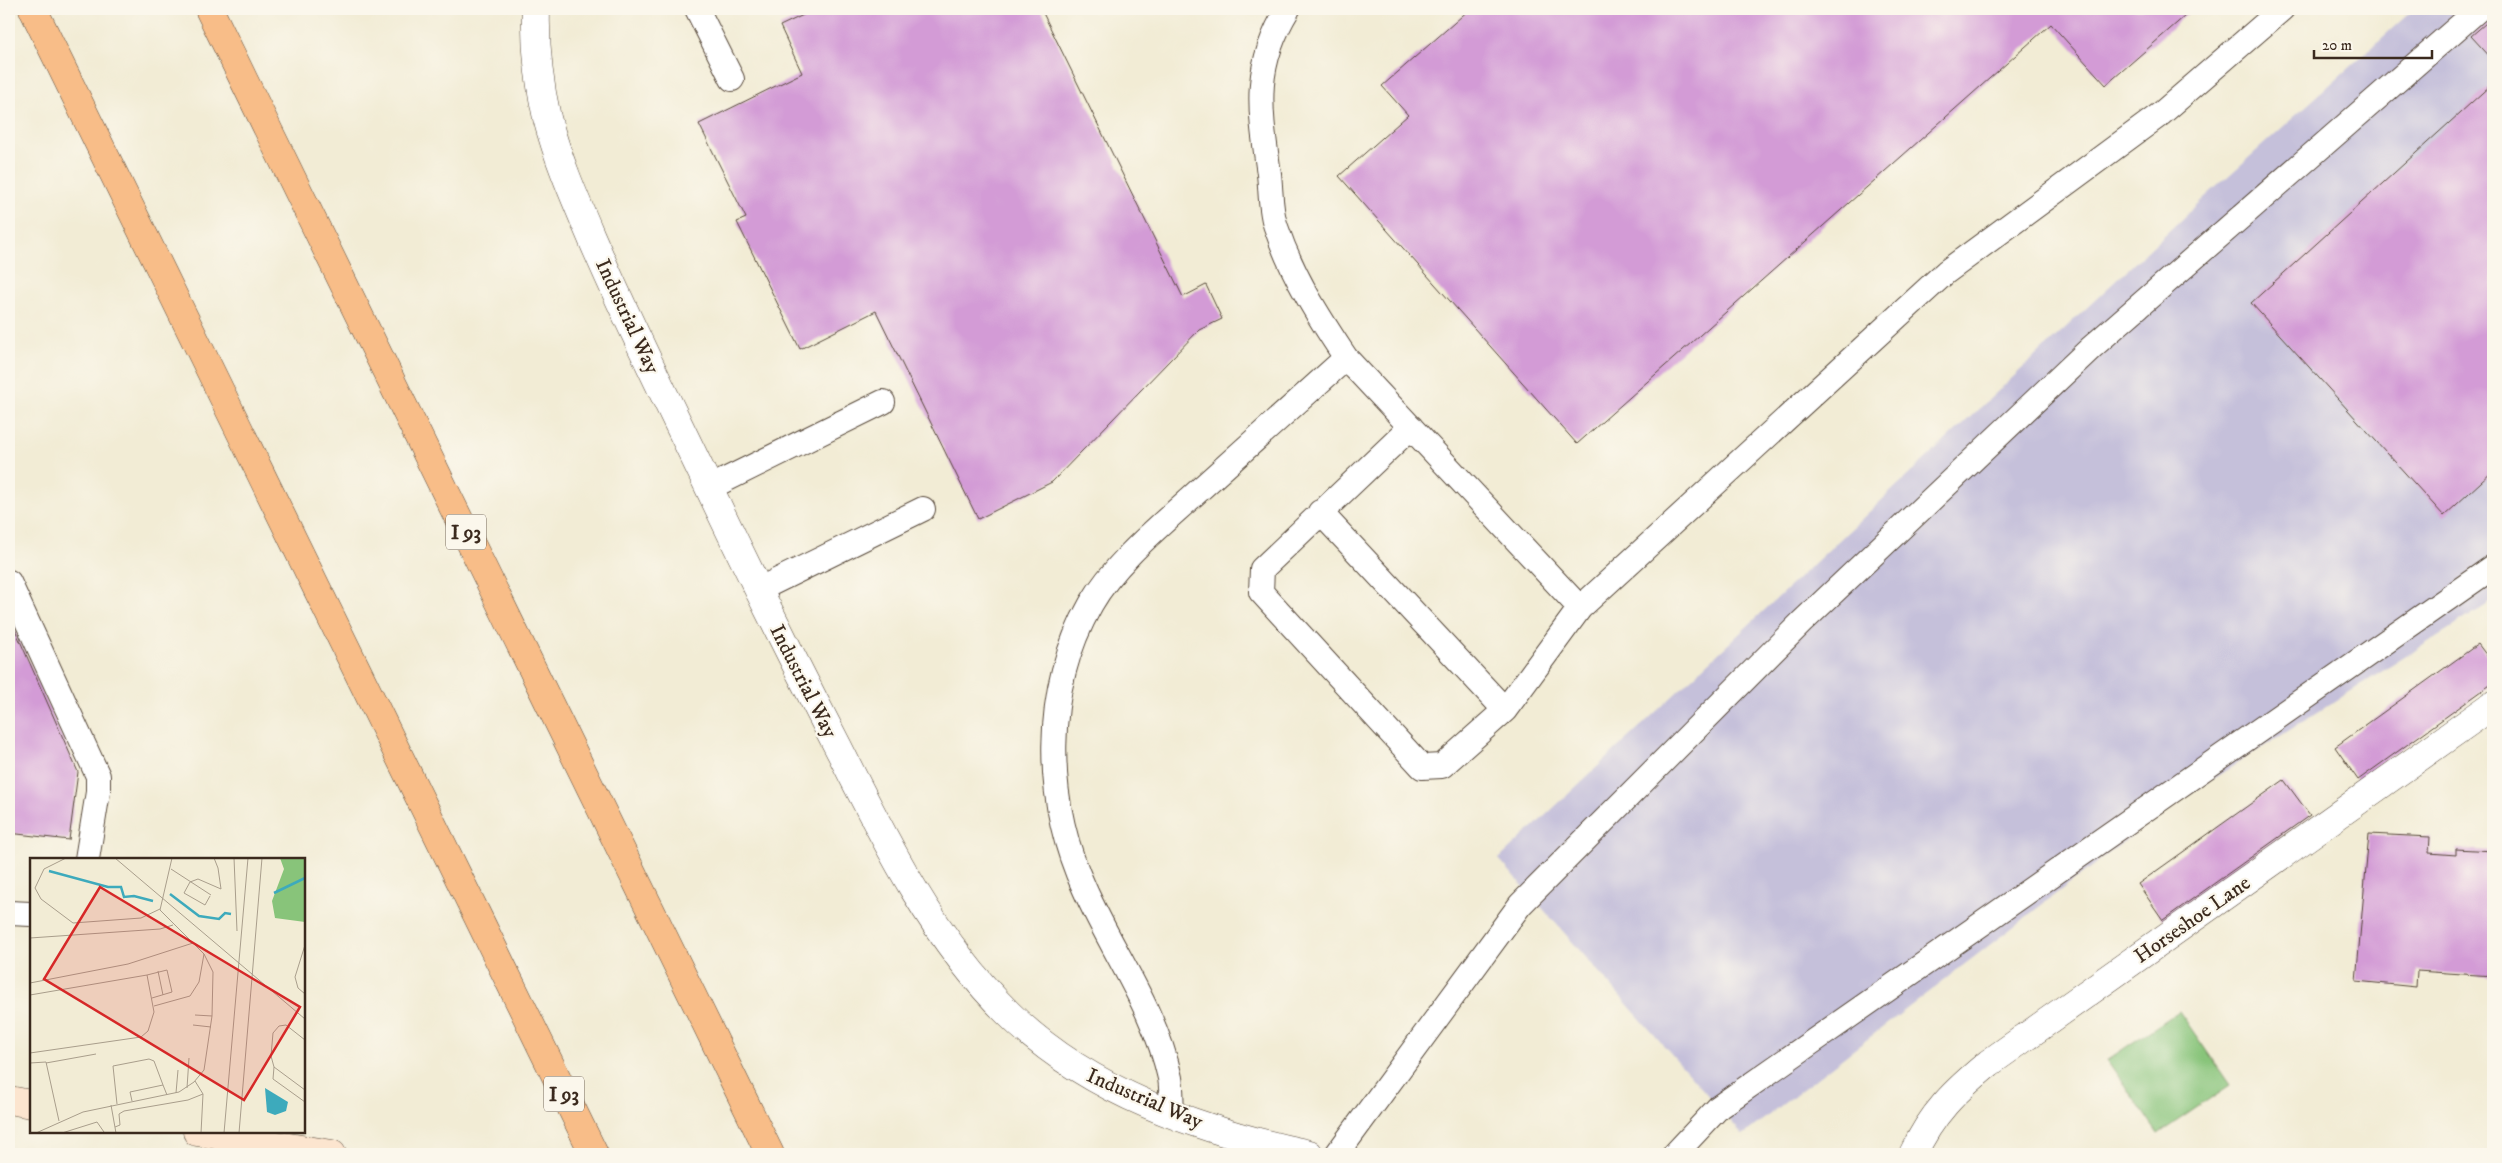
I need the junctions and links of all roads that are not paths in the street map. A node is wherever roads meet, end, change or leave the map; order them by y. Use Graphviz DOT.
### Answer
graph roads {
  1 [pos="33,9"];
  2 [pos="209,9"];
  3 [pos="536,9"];
  4 [pos="697,9"];
  5 [pos="1288,9"];
  6 [pos="2282,9"];
  7 [pos="2479,9"];
  8 [pos="732,79"];
  9 [pos="1346,358"];
  10 [pos="883,402"];
  11 [pos="1411,427"];
  12 [pos="709,488"];
  13 [pos="923,509"];
  14 [pos="1320,512"];
  15 [pos="2493,567"];
  16 [pos="9,582"];
  17 [pos="758,590"];
  18 [pos="1580,608"];
  19 [pos="2493,705"];
  20 [pos="1505,710"];
  21 [pos="87,858"];
  22 [pos="9,913"];
  23 [pos="30,914"];
  24 [pos="9,1100"];
  25 [pos="30,1104"];
  26 [pos="1172,1114"];
  27 [pos="203,1133"];
  28 [pos="332,1154"];
  29 [pos="594,1154"];
  30 [pos="770,1154"];
  31 [pos="1309,1154"];
  32 [pos="1337,1154"];
  33 [pos="1675,1154"];
  34 [pos="1913,1154"];
  1 -- 29 [label="highway, I 93"];
  2 -- 30 [label="highway, I 93"];
  3 -- 12 [label="street, Industrial Way"];
  4 -- 8 [label="lane"];
  5 -- 9 [label="lane"];
  6 -- 18 [label="lane"];
  7 -- 32 [label="lane"];
  9 -- 11 [label="lane"];
  9 -- 26 [label="lane"];
  10 -- 12 [label="lane"];
  11 -- 14 [label="lane"];
  11 -- 18 [label="lane"];
  12 -- 17 [label="street, Industrial Way"];
  13 -- 17 [label="lane"];
  14 -- 20 [label="lane"];
  14 -- 20 [label="lane"];
  15 -- 33 [label="lane"];
  16 -- 21 [label="lane"];
  17 -- 26 [label="street, Industrial Way"];
  18 -- 20 [label="lane"];
  19 -- 34 [label="street, Horseshoe Lane"];
  22 -- 23 [label="lane"];
  24 -- 25 [label="main road"];
  26 -- 31 [label="street, Industrial Way"];
  27 -- 28 [label="main road"];
}
